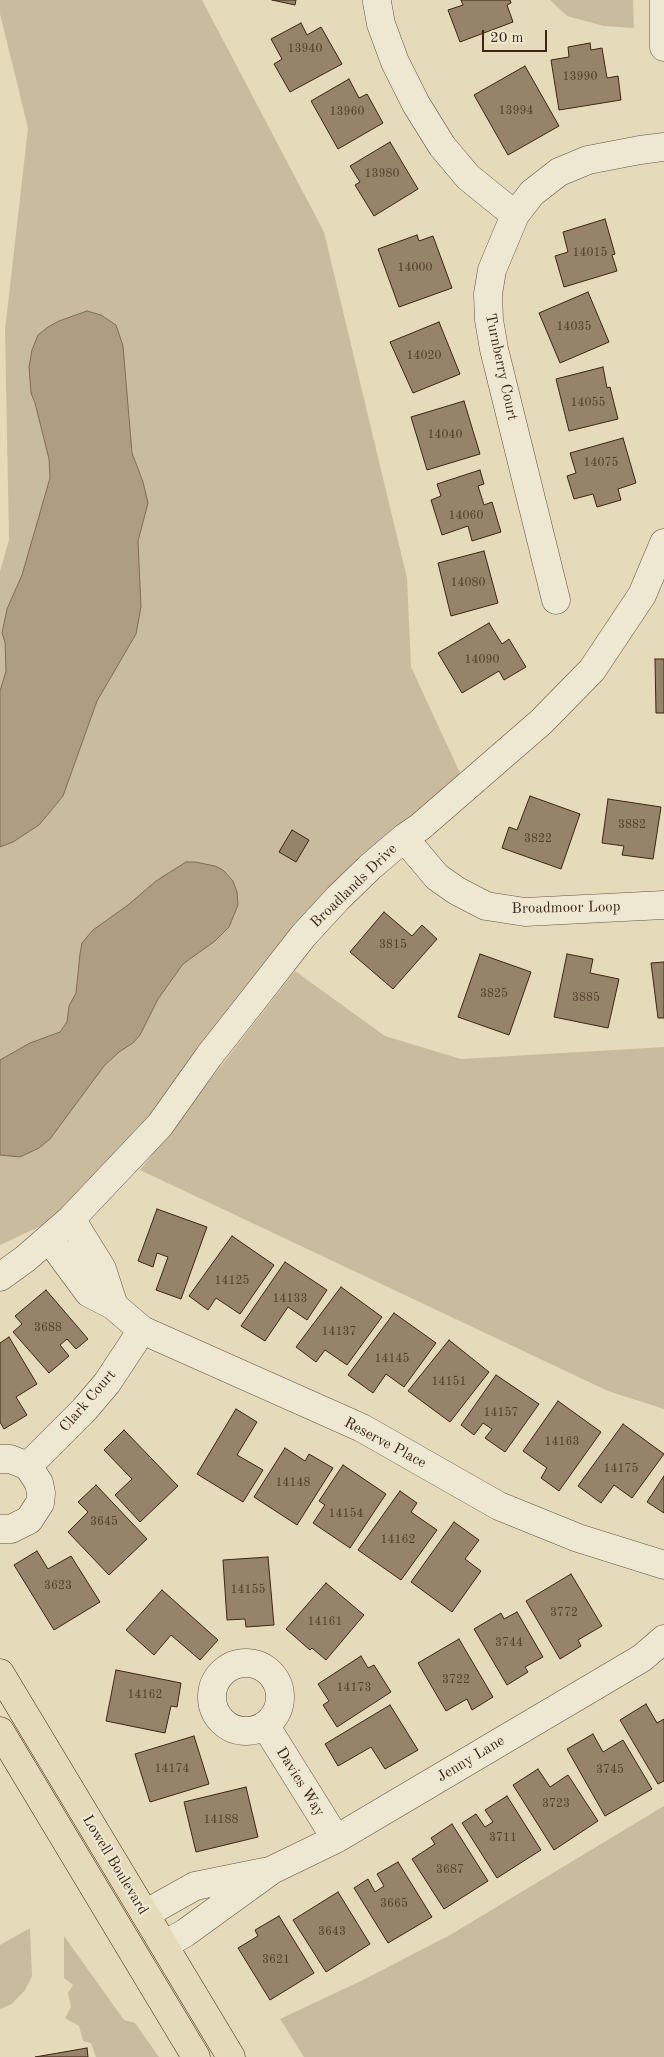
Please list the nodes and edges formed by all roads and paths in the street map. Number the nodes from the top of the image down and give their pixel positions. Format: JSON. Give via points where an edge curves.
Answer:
{"nodes":[{"id":1,"x":664,"y":0,"type":"edge"},
{"id":2,"x":377,"y":2,"type":"dead end"},
{"id":3,"x":664,"y":47,"type":"edge"},
{"id":4,"x":664,"y":147,"type":"edge"},
{"id":5,"x":515,"y":215,"type":"junction"},
{"id":6,"x":661,"y":559,"type":"edge"},
{"id":7,"x":556,"y":600,"type":"dead end"},
{"id":8,"x":404,"y":838,"type":"junction"},
{"id":9,"x":664,"y":905,"type":"edge"},
{"id":10,"x":71,"y":1219,"type":"junction"},
{"id":11,"x":49,"y":1238,"type":"junction"},
{"id":12,"x":0,"y":1256,"type":"edge"},
{"id":13,"x":0,"y":1277,"type":"edge"},
{"id":14,"x":114,"y":1306,"type":"junction"},
{"id":15,"x":142,"y":1330,"type":"junction"},
{"id":16,"x":0,"y":1459,"type":"edge"},
{"id":17,"x":28,"y":1466,"type":"junction"},
{"id":18,"x":0,"y":1529,"type":"edge"},
{"id":19,"x":664,"y":1565,"type":"edge"},
{"id":20,"x":664,"y":1639,"type":"edge"},
{"id":21,"x":0,"y":1673,"type":"edge"},
{"id":22,"x":265,"y":1725,"type":"dead end"},
{"id":23,"x":0,"y":1731,"type":"edge"},
{"id":24,"x":336,"y":1838,"type":"junction"},
{"id":25,"x":272,"y":1870,"type":"junction"},
{"id":26,"x":145,"y":1914,"type":"junction"},
{"id":27,"x":164,"y":1945,"type":"junction"},
{"id":28,"x":196,"y":2057,"type":"edge"},
{"id":29,"x":231,"y":2057,"type":"edge"}],
"edges":[{"from":1,"to":3,"type":"street"},
{"from":2,"to":5,"type":"street","via":[[395,62],[442,146],[468,177]]},
{"from":4,"to":5,"type":"street","name":"Turnberry Court","via":[[588,160],[559,172],[532,193]]},
{"from":5,"to":7,"type":"street","name":"Turnberry Court","via":[[492,270],[488,294],[489,320]]},
{"from":6,"to":8,"type":"street","name":"Broadlands Drive","via":[[642,595],[592,670],[542,722]]},
{"from":8,"to":9,"type":"street","name":"Broadmoor Loop","via":[[437,877],[486,906],[534,912]]},
{"from":8,"to":10,"type":"street","name":"Broadlands Drive","via":[[338,898],[303,936],[209,1056],[160,1125]]},
{"from":10,"to":11,"type":"street","name":"Broadlands Drive"},
{"from":10,"to":14,"type":"street","via":[[102,1269]]},
{"from":11,"to":12,"type":"street","name":"Broadlands Drive","via":[[19,1246]]},
{"from":11,"to":13,"type":"street","name":"Broadlands Drive"},
{"from":11,"to":14,"type":"street","name":"Reserve Place","via":[[89,1293]]},
{"from":14,"to":15,"type":"street","name":"Reserve Place"},
{"from":15,"to":17,"type":"street","name":"Clark Court","via":[[101,1390]]},
{"from":15,"to":19,"type":"street","name":"Reserve Place","via":[[362,1428],[499,1506],[578,1538]]},
{"from":16,"to":17,"type":"street","via":[[15,1460]]},
{"from":17,"to":18,"type":"street","via":[[37,1478],[41,1493],[36,1512],[21,1526]]},
{"from":20,"to":24,"type":"street","name":"Jenny Lane","via":[[642,1658]]},
{"from":21,"to":26,"type":"main road","name":"Lowell Boulevard"},
{"from":22,"to":24,"type":"street","name":"Davies Way"},
{"from":23,"to":28,"type":"main road","name":"Lowell Boulevard"},
{"from":24,"to":25,"type":"street","name":"Jenny Lane"},
{"from":25,"to":26,"type":"street","name":"Jenny Lane","via":[[195,1886]]},
{"from":25,"to":27,"type":"street","name":"Jenny Lane"},
{"from":26,"to":27,"type":"main road","name":"Lowell Boulevard"},
{"from":27,"to":29,"type":"main road","name":"Lowell Boulevard"}]}
